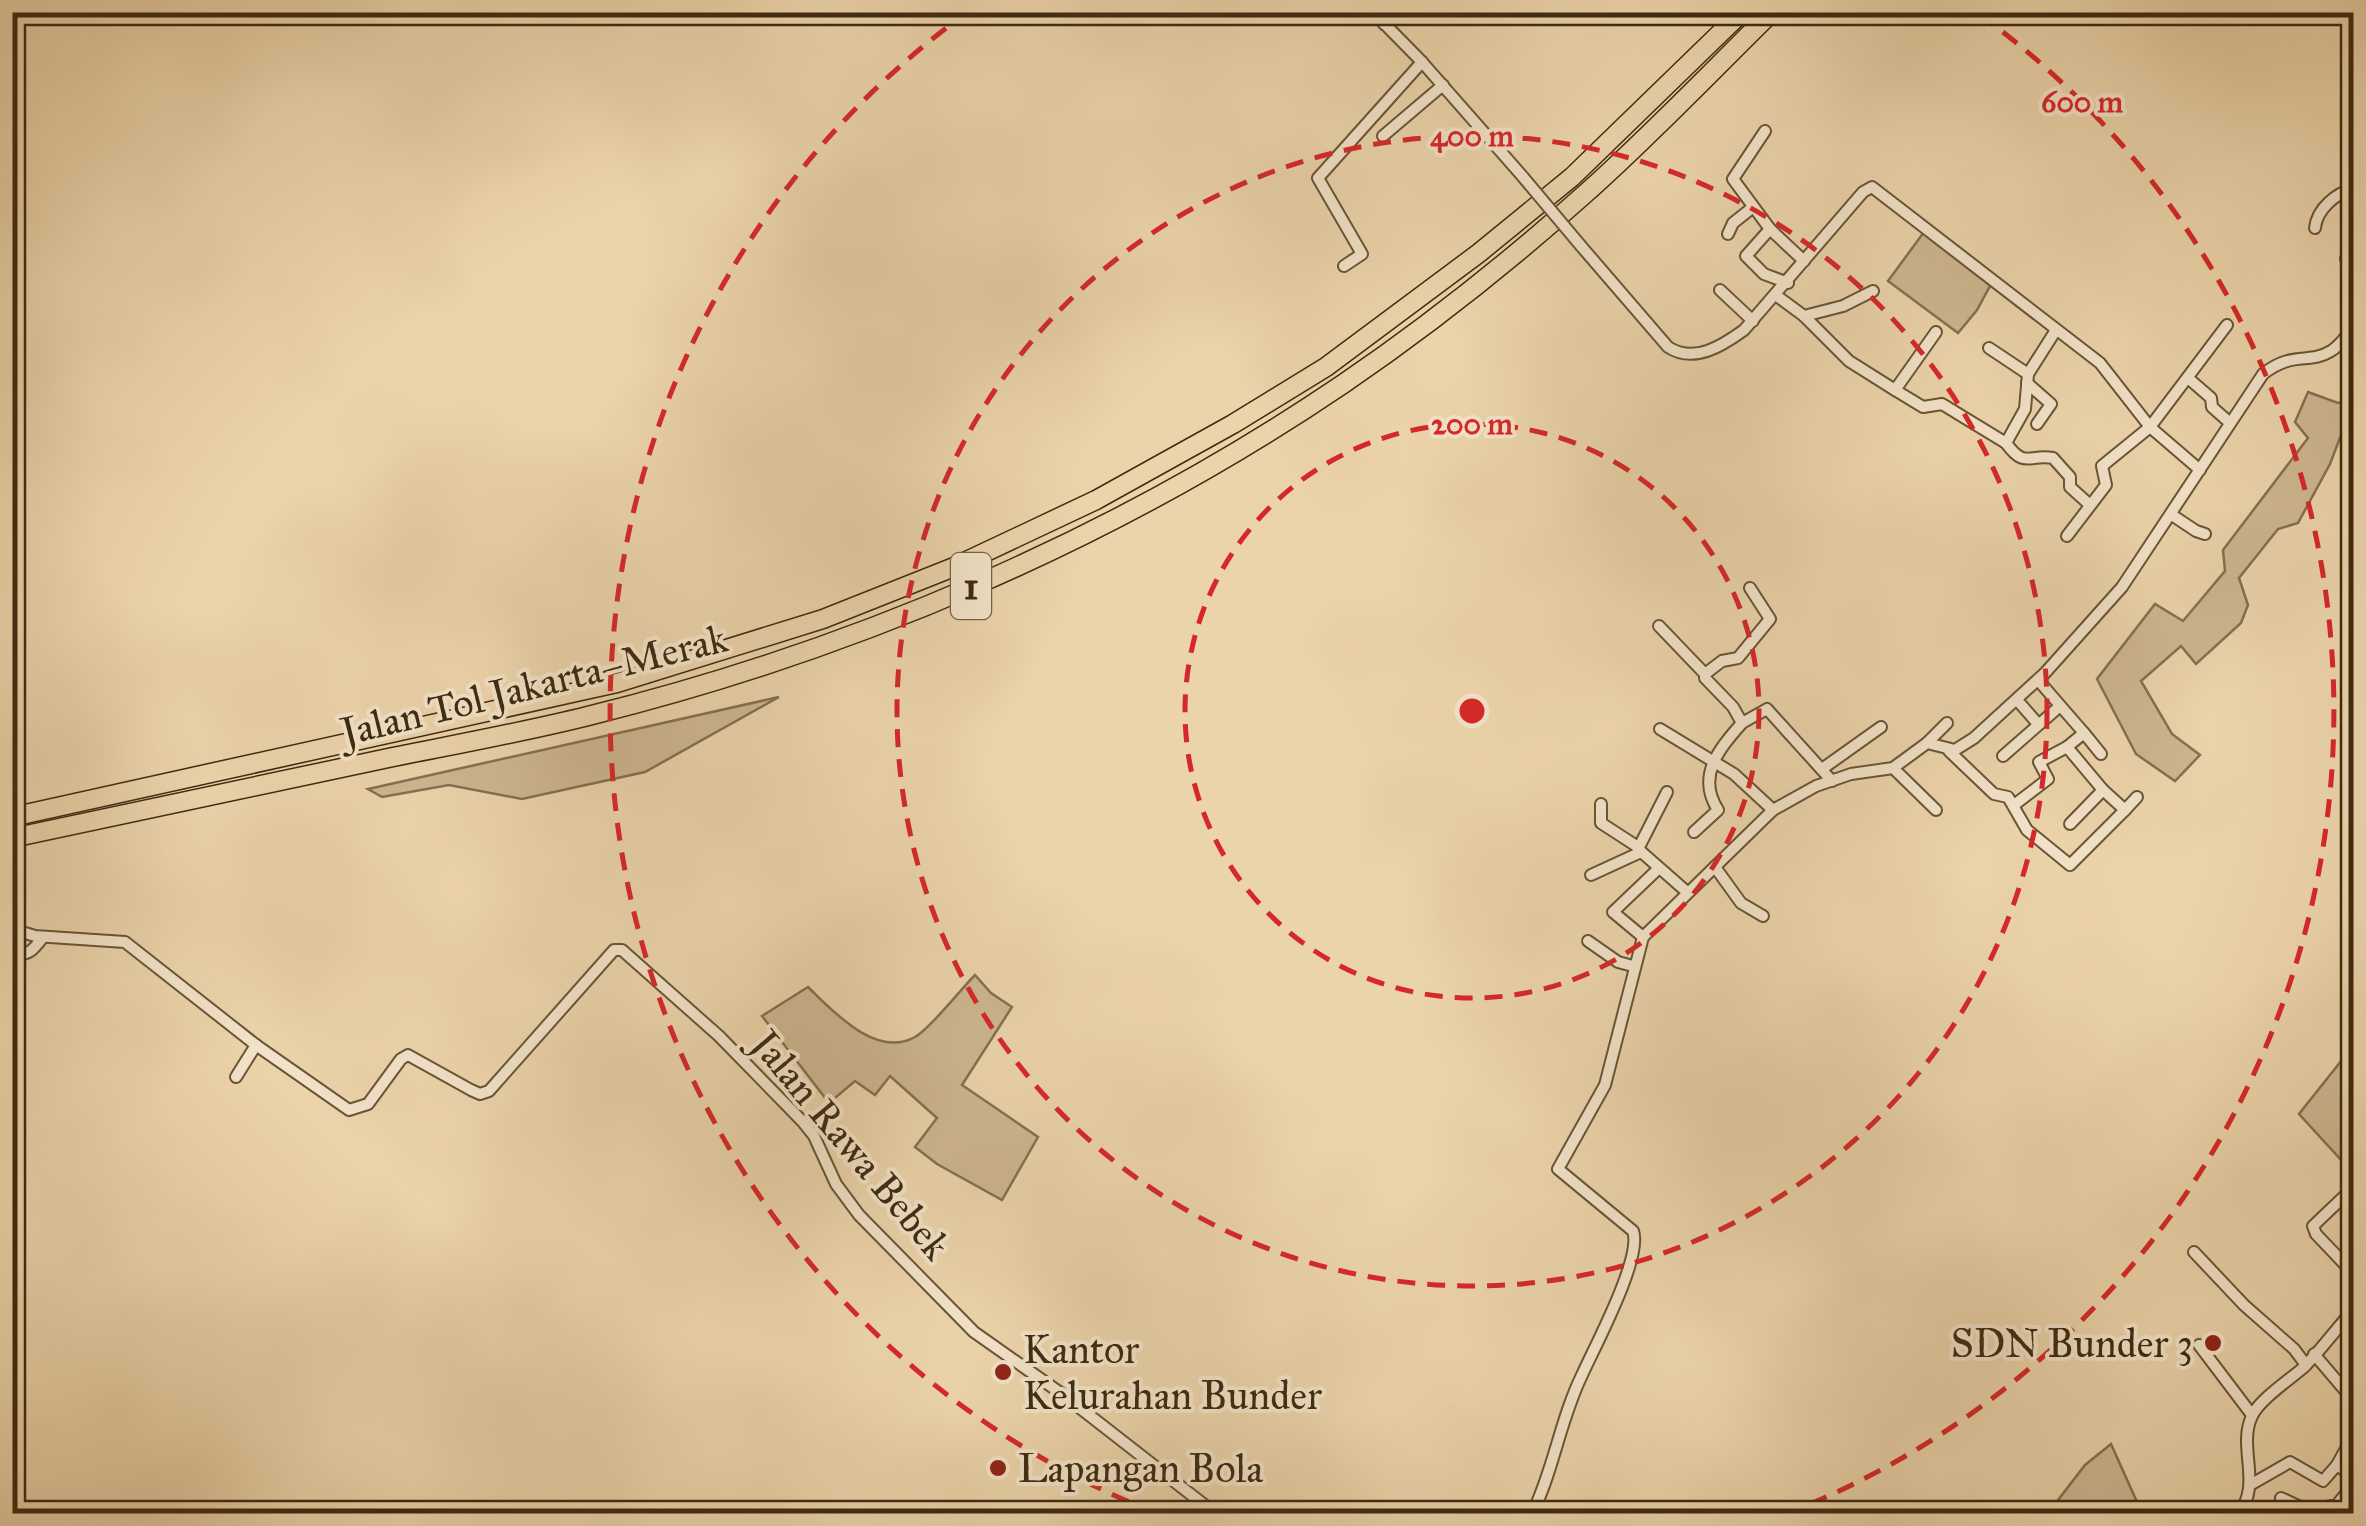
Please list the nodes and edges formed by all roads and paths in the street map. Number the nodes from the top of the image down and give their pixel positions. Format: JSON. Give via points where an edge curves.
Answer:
{"nodes":[{"id":1,"x":1373,"y":12,"type":"edge"},
{"id":2,"x":1400,"y":12,"type":"edge"},
{"id":3,"x":1742,"y":12,"type":"edge"},
{"id":4,"x":1772,"y":12,"type":"edge"},
{"id":5,"x":1384,"y":24,"type":"junction"},
{"id":6,"x":1422,"y":62,"type":"junction"},
{"id":7,"x":1443,"y":85,"type":"junction"},
{"id":8,"x":1766,"y":131,"type":"dead end"},
{"id":9,"x":1383,"y":136,"type":"dead end"},
{"id":10,"x":2354,"y":188,"type":"edge"},
{"id":11,"x":1752,"y":208,"type":"junction"},
{"id":12,"x":2315,"y":228,"type":"dead end"},
{"id":13,"x":1770,"y":229,"type":"junction"},
{"id":14,"x":1728,"y":234,"type":"dead end"},
{"id":15,"x":2354,"y":252,"type":"edge"},
{"id":16,"x":1804,"y":262,"type":"junction"},
{"id":17,"x":1344,"y":266,"type":"dead end"},
{"id":18,"x":2354,"y":266,"type":"edge"},
{"id":19,"x":1788,"y":283,"type":"junction"},
{"id":20,"x":1720,"y":290,"type":"dead end"},
{"id":21,"x":1873,"y":290,"type":"dead end"},
{"id":22,"x":1777,"y":296,"type":"junction"},
{"id":23,"x":1804,"y":316,"type":"junction"},
{"id":24,"x":1753,"y":321,"type":"junction"},
{"id":25,"x":2227,"y":324,"type":"dead end"},
{"id":26,"x":2354,"y":328,"type":"edge"},
{"id":27,"x":2056,"y":330,"type":"junction"},
{"id":28,"x":1936,"y":332,"type":"dead end"},
{"id":29,"x":1989,"y":348,"type":"dead end"},
{"id":30,"x":2188,"y":378,"type":"junction"},
{"id":31,"x":2028,"y":379,"type":"junction"},
{"id":32,"x":1894,"y":390,"type":"junction"},
{"id":33,"x":2229,"y":422,"type":"junction"},
{"id":34,"x":2038,"y":424,"type":"dead end"},
{"id":35,"x":2150,"y":427,"type":"junction"},
{"id":36,"x":2006,"y":443,"type":"junction"},
{"id":37,"x":2200,"y":470,"type":"junction"},
{"id":38,"x":2090,"y":505,"type":"junction"},
{"id":39,"x":2172,"y":515,"type":"junction"},
{"id":40,"x":2205,"y":534,"type":"dead end"},
{"id":41,"x":2068,"y":536,"type":"dead end"},
{"id":42,"x":1750,"y":588,"type":"dead end"},
{"id":43,"x":1659,"y":626,"type":"dead end"},
{"id":44,"x":1704,"y":674,"type":"junction"},
{"id":45,"x":2038,"y":680,"type":"junction"},
{"id":46,"x":2017,"y":700,"type":"junction"},
{"id":47,"x":2060,"y":706,"type":"junction"},
{"id":48,"x":1742,"y":723,"type":"junction"},
{"id":49,"x":1947,"y":723,"type":"dead end"},
{"id":50,"x":2038,"y":724,"type":"junction"},
{"id":51,"x":1881,"y":727,"type":"dead end"},
{"id":52,"x":1660,"y":729,"type":"dead end"},
{"id":53,"x":2084,"y":734,"type":"junction"},
{"id":54,"x":1927,"y":744,"type":"junction"},
{"id":55,"x":2067,"y":747,"type":"junction"},
{"id":56,"x":1946,"y":749,"type":"junction"},
{"id":57,"x":2101,"y":754,"type":"dead end"},
{"id":58,"x":2003,"y":756,"type":"dead end"},
{"id":59,"x":1711,"y":759,"type":"junction"},
{"id":60,"x":1893,"y":768,"type":"junction"},
{"id":61,"x":1822,"y":769,"type":"junction"},
{"id":62,"x":1832,"y":780,"type":"junction"},
{"id":63,"x":2102,"y":790,"type":"junction"},
{"id":64,"x":1667,"y":792,"type":"dead end"},
{"id":65,"x":2137,"y":797,"type":"dead end"},
{"id":66,"x":1601,"y":804,"type":"dead end"},
{"id":67,"x":2014,"y":805,"type":"junction"},
{"id":68,"x":1773,"y":810,"type":"junction"},
{"id":69,"x":1936,"y":810,"type":"dead end"},
{"id":70,"x":2125,"y":810,"type":"junction"},
{"id":71,"x":12,"y":817,"type":"edge"},
{"id":72,"x":2070,"y":824,"type":"dead end"},
{"id":73,"x":1694,"y":832,"type":"dead end"},
{"id":74,"x":12,"y":838,"type":"edge"},
{"id":75,"x":1640,"y":849,"type":"junction"},
{"id":76,"x":1715,"y":866,"type":"junction"},
{"id":77,"x":1657,"y":870,"type":"junction"},
{"id":78,"x":1592,"y":875,"type":"dead end"},
{"id":79,"x":1687,"y":892,"type":"junction"},
{"id":80,"x":1763,"y":916,"type":"dead end"},
{"id":81,"x":12,"y":929,"type":"edge"},
{"id":82,"x":42,"y":937,"type":"junction"},
{"id":83,"x":1642,"y":938,"type":"junction"},
{"id":84,"x":1588,"y":941,"type":"dead end"},
{"id":85,"x":12,"y":952,"type":"edge"},
{"id":86,"x":1633,"y":966,"type":"junction"},
{"id":87,"x":256,"y":1045,"type":"junction"},
{"id":88,"x":236,"y":1077,"type":"dead end"},
{"id":89,"x":2354,"y":1188,"type":"edge"},
{"id":90,"x":2194,"y":1252,"type":"dead end"},
{"id":91,"x":2354,"y":1274,"type":"edge"},
{"id":92,"x":2352,"y":1314,"type":"edge"},
{"id":93,"x":2199,"y":1345,"type":"dead end"},
{"id":94,"x":2314,"y":1354,"type":"junction"},
{"id":95,"x":2306,"y":1365,"type":"junction"},
{"id":96,"x":2354,"y":1401,"type":"edge"},
{"id":97,"x":2252,"y":1415,"type":"junction"},
{"id":98,"x":2354,"y":1434,"type":"edge"},
{"id":99,"x":2337,"y":1464,"type":"junction"},
{"id":100,"x":2354,"y":1477,"type":"edge"},
{"id":101,"x":2354,"y":1484,"type":"edge"},
{"id":102,"x":2250,"y":1485,"type":"junction"},
{"id":103,"x":2281,"y":1498,"type":"dead end"},
{"id":104,"x":2341,"y":1510,"type":"edge"},
{"id":105,"x":2307,"y":1512,"type":"edge"},
{"id":106,"x":1216,"y":1514,"type":"edge"},
{"id":107,"x":1532,"y":1514,"type":"edge"},
{"id":108,"x":2238,"y":1514,"type":"edge"}],
"edges":[{"from":1,"to":5,"type":"street"},
{"from":2,"to":5,"type":"street"},
{"from":3,"to":71,"type":"highway","name":"Jalan Tol Jakarta–Merak","number":"1","via":[[1572,177],[1326,367],[1096,500],[954,567],[823,620],[617,684]]},
{"from":4,"to":74,"type":"highway","name":"Jalan Tol Jakarta–Merak","number":"1","via":[[1586,193],[1449,306],[1343,384],[1119,518],[966,588],[708,682],[589,716]]},
{"from":5,"to":6,"type":"street"},
{"from":6,"to":7,"type":"street"},
{"from":6,"to":17,"type":"street","via":[[1318,178],[1362,254]]},
{"from":7,"to":9,"type":"street"},
{"from":7,"to":24,"type":"street","bridge":true,"via":[[1675,352],[1713,349]]},
{"from":8,"to":11,"type":"street","via":[[1733,175]]},
{"from":10,"to":12,"type":"street","via":[[2322,210]]},
{"from":11,"to":13,"type":"street"},
{"from":11,"to":14,"type":"street"},
{"from":13,"to":16,"type":"street"},
{"from":13,"to":19,"type":"street","via":[[1746,256],[1764,274]]},
{"from":15,"to":18,"type":"street","via":[[2346,259]]},
{"from":16,"to":19,"type":"street"},
{"from":16,"to":27,"type":"street","via":[[1872,187]]},
{"from":19,"to":22,"type":"street"},
{"from":20,"to":24,"type":"street"},
{"from":21,"to":23,"type":"street"},
{"from":22,"to":23,"type":"street"},
{"from":22,"to":24,"type":"street"},
{"from":23,"to":32,"type":"street","via":[[1849,361]]},
{"from":25,"to":30,"type":"street"},
{"from":26,"to":33,"type":"street","via":[[2331,351],[2280,361],[2255,383]]},
{"from":27,"to":31,"type":"street"},
{"from":27,"to":35,"type":"street","via":[[2100,363]]},
{"from":28,"to":32,"type":"street"},
{"from":29,"to":31,"type":"street"},
{"from":30,"to":33,"type":"street"},
{"from":30,"to":35,"type":"street"},
{"from":31,"to":34,"type":"street","via":[[2051,404]]},
{"from":31,"to":36,"type":"street","via":[[2025,409]]},
{"from":32,"to":36,"type":"street","via":[[1923,407],[1942,404]]},
{"from":33,"to":37,"type":"street"},
{"from":35,"to":37,"type":"street"},
{"from":35,"to":38,"type":"street","via":[[2100,467],[2107,484]]},
{"from":36,"to":38,"type":"street","via":[[2025,461],[2053,458]]},
{"from":37,"to":39,"type":"street"},
{"from":38,"to":41,"type":"street"},
{"from":39,"to":40,"type":"street"},
{"from":39,"to":45,"type":"street","via":[[2122,588]]},
{"from":42,"to":44,"type":"street","via":[[1770,619],[1738,658]]},
{"from":43,"to":44,"type":"street"},
{"from":44,"to":48,"type":"street"},
{"from":45,"to":46,"type":"street"},
{"from":45,"to":47,"type":"street"},
{"from":46,"to":50,"type":"street"},
{"from":46,"to":56,"type":"street","via":[[1966,745]]},
{"from":47,"to":50,"type":"street"},
{"from":47,"to":53,"type":"street"},
{"from":48,"to":59,"type":"street"},
{"from":48,"to":61,"type":"street","via":[[1766,709]]},
{"from":49,"to":54,"type":"street"},
{"from":50,"to":58,"type":"street"},
{"from":51,"to":61,"type":"street"},
{"from":52,"to":59,"type":"street"},
{"from":53,"to":55,"type":"street"},
{"from":53,"to":57,"type":"street"},
{"from":54,"to":56,"type":"street"},
{"from":54,"to":60,"type":"street"},
{"from":55,"to":63,"type":"street"},
{"from":55,"to":67,"type":"street","via":[[2039,762],[2048,780]]},
{"from":56,"to":67,"type":"street"},
{"from":59,"to":68,"type":"street"},
{"from":59,"to":73,"type":"street","via":[[1710,792],[1718,810]]},
{"from":60,"to":62,"type":"street"},
{"from":60,"to":69,"type":"street"},
{"from":61,"to":62,"type":"street"},
{"from":62,"to":68,"type":"street"},
{"from":63,"to":70,"type":"street"},
{"from":63,"to":72,"type":"street"},
{"from":64,"to":75,"type":"street"},
{"from":65,"to":70,"type":"street"},
{"from":66,"to":75,"type":"street","via":[[1601,824]]},
{"from":67,"to":70,"type":"street","via":[[2027,830],[2070,864]]},
{"from":68,"to":76,"type":"street"},
{"from":75,"to":77,"type":"street"},
{"from":75,"to":78,"type":"street"},
{"from":76,"to":79,"type":"street"},
{"from":76,"to":80,"type":"street","via":[[1741,904]]},
{"from":77,"to":79,"type":"street"},
{"from":77,"to":83,"type":"street","via":[[1613,912]]},
{"from":79,"to":83,"type":"street"},
{"from":81,"to":82,"type":"street","name":"Jalan Rawa Bebek"},
{"from":82,"to":85,"type":"street","via":[[30,952]]},
{"from":82,"to":87,"type":"street","name":"Jalan Rawa Bebek","via":[[125,942]]},
{"from":83,"to":86,"type":"street"},
{"from":84,"to":86,"type":"street"},
{"from":86,"to":107,"type":"street","via":[[1605,1085],[1558,1169],[1635,1240]]},
{"from":87,"to":88,"type":"street"},
{"from":87,"to":106,"type":"street","name":"Jalan Rawa Bebek","via":[[350,1110],[368,1104],[408,1055],[480,1094],[498,1084],[585,981],[614,950],[622,950],[802,1121],[859,1215],[966,1325]]},
{"from":89,"to":91,"type":"street","via":[[2313,1226]]},
{"from":90,"to":95,"type":"street"},
{"from":92,"to":94,"type":"street"},
{"from":93,"to":97,"type":"street"},
{"from":94,"to":95,"type":"street"},
{"from":94,"to":96,"type":"street"},
{"from":95,"to":97,"type":"street"},
{"from":97,"to":102,"type":"street"},
{"from":98,"to":99,"type":"street"},
{"from":99,"to":100,"type":"street"},
{"from":99,"to":102,"type":"street","via":[[2323,1481],[2290,1462]]},
{"from":101,"to":104,"type":"street"},
{"from":102,"to":108,"type":"street"},
{"from":103,"to":105,"type":"street"},
{"from":104,"to":105,"type":"street"}]}
